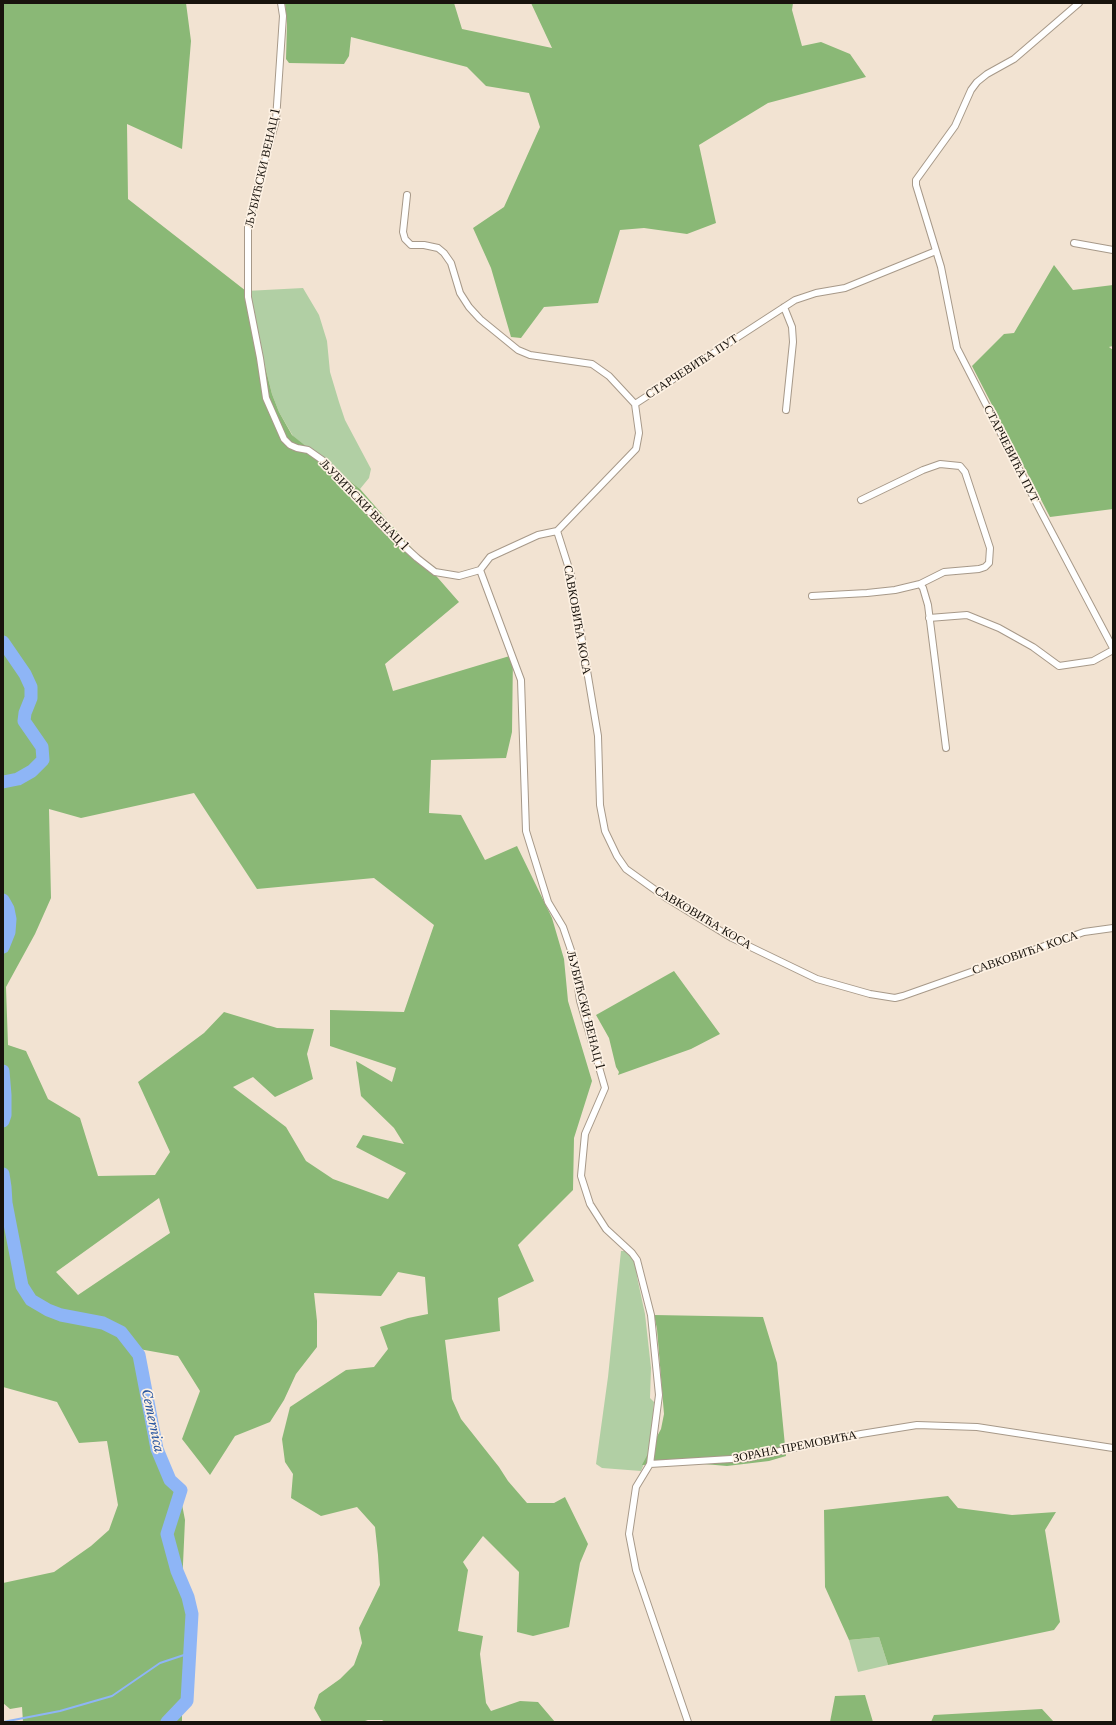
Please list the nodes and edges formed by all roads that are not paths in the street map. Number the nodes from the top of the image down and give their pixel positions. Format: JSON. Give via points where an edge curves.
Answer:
{"nodes":[{"id":1,"x":282,"y":3,"type":"edge"},
{"id":2,"x":1079,"y":3,"type":"edge"},
{"id":3,"x":407,"y":195,"type":"dead end"},
{"id":4,"x":1074,"y":243,"type":"dead end"},
{"id":5,"x":1113,"y":250,"type":"edge"},
{"id":6,"x":936,"y":251,"type":"junction"},
{"id":7,"x":784,"y":307,"type":"junction"},
{"id":8,"x":635,"y":404,"type":"junction"},
{"id":9,"x":786,"y":410,"type":"dead end"},
{"id":10,"x":861,"y":500,"type":"dead end"},
{"id":11,"x":557,"y":531,"type":"junction"},
{"id":12,"x":480,"y":570,"type":"junction"},
{"id":13,"x":920,"y":584,"type":"junction"},
{"id":14,"x":812,"y":596,"type":"dead end"},
{"id":15,"x":929,"y":618,"type":"junction"},
{"id":16,"x":1113,"y":649,"type":"edge"},
{"id":17,"x":946,"y":748,"type":"dead end"},
{"id":18,"x":1113,"y":928,"type":"edge"},
{"id":19,"x":1113,"y":1448,"type":"edge"},
{"id":20,"x":650,"y":1464,"type":"junction"},
{"id":21,"x":688,"y":1722,"type":"edge"}],
"edges":[{"from":1,"to":12,"type":"street","name":"ЉУБИЋСКИ ВЕНАЦ 1","via":[[276,120],[248,224],[248,298],[266,398],[284,439],[290,445],[308,450],[325,462],[383,527],[417,558],[435,572],[459,576]]},
{"from":2,"to":6,"type":"street","name":"СТАРЧЕВИЋА ПУТ","via":[[1014,59],[977,82],[955,126],[916,180]]},
{"from":3,"to":8,"type":"street","name":"СТАРЧЕВИЋА ПУТ","via":[[403,232],[405,239],[411,245],[438,248],[444,253],[451,263],[463,297],[485,324],[518,350],[530,355],[592,364],[610,376]]},
{"from":4,"to":5,"type":"street"},
{"from":6,"to":7,"type":"street","name":"СТАРЧЕВИЋА ПУТ","via":[[845,288],[795,300]]},
{"from":6,"to":16,"type":"street","name":"СТАРЧЕВИЋА ПУТ","via":[[957,348]]},
{"from":7,"to":8,"type":"street","name":"СТАРЧЕВИЋА ПУТ"},
{"from":7,"to":9,"type":"street","via":[[792,327],[793,342]]},
{"from":8,"to":11,"type":"street","via":[[639,433],[636,449]]},
{"from":10,"to":13,"type":"street","via":[[922,470],[940,464],[960,466],[965,472],[990,548],[989,563],[979,570],[944,572]]},
{"from":11,"to":12,"type":"street","via":[[532,538],[490,557]]},
{"from":11,"to":18,"type":"street","name":"САВКОВИЋА КОСА","via":[[571,575],[598,736],[600,805],[605,831],[626,869],[665,897],[732,938],[817,979],[870,994],[895,998],[1084,932]]},
{"from":12,"to":20,"type":"street","name":"ЉУБИЋСКИ ВЕНАЦ 1","via":[[521,680],[526,831],[548,902],[563,927],[574,959],[580,1000],[604,1088],[585,1134],[581,1176],[590,1204],[606,1229],[637,1260],[651,1315],[659,1395]]},
{"from":13,"to":14,"type":"street","via":[[895,590]]},
{"from":13,"to":15,"type":"street","via":[[928,605]]},
{"from":15,"to":16,"type":"street","name":"СТАРЧЕВИЋА ПУТ","via":[[967,615],[999,628],[1033,647],[1059,666],[1093,661]]},
{"from":15,"to":17,"type":"street"},
{"from":19,"to":20,"type":"street","name":"ЗОРАНА ПРЕМОВИЋА","via":[[977,1427],[917,1425],[748,1458]]},
{"from":20,"to":21,"type":"street","via":[[636,1487],[628,1534],[636,1570]]}]}
